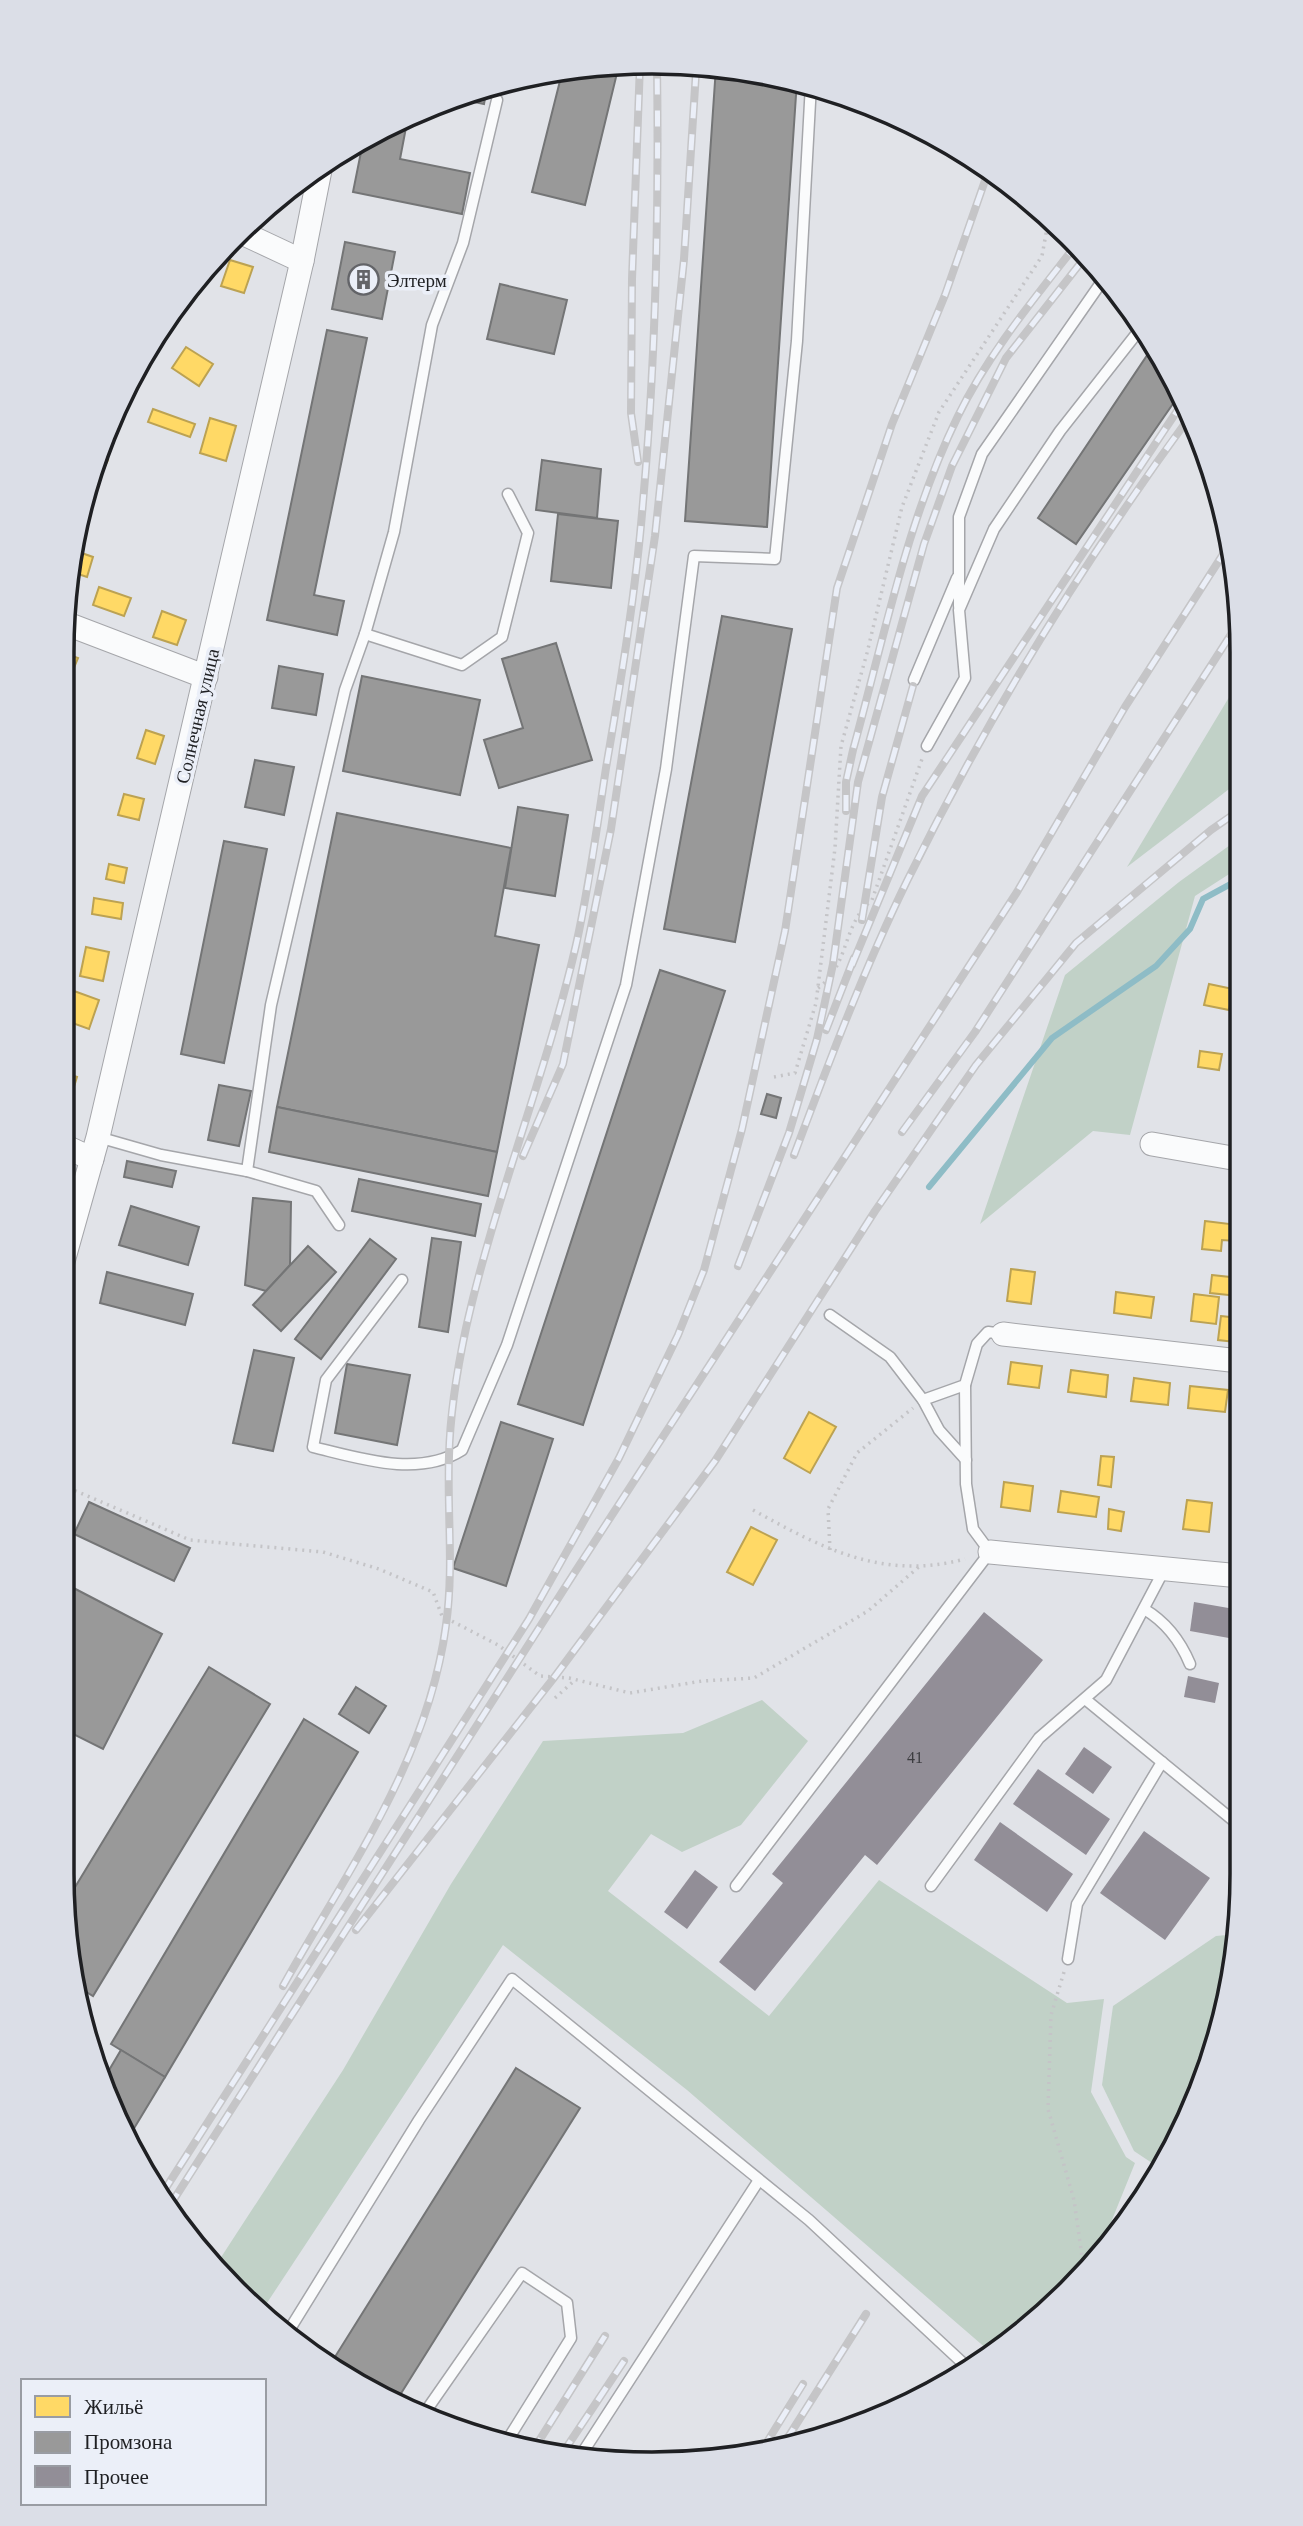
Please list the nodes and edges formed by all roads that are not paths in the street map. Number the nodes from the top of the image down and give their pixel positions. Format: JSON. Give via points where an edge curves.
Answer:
{"nodes":[{"id":1,"x":810,"y":96,"type":"edge"},
{"id":2,"x":497,"y":100,"type":"dead end"},
{"id":3,"x":318,"y":180,"type":"edge"},
{"id":4,"x":250,"y":237,"type":"edge"},
{"id":5,"x":302,"y":261,"type":"junction"},
{"id":6,"x":1099,"y":286,"type":"edge"},
{"id":7,"x":1135,"y":335,"type":"edge"},
{"id":8,"x":508,"y":494,"type":"dead end"},
{"id":9,"x":959,"y":572,"type":"junction"},
{"id":10,"x":959,"y":610,"type":"junction"},
{"id":11,"x":75,"y":627,"type":"edge"},
{"id":12,"x":365,"y":634,"type":"junction"},
{"id":13,"x":206,"y":677,"type":"junction"},
{"id":14,"x":914,"y":680,"type":"dead end"},
{"id":15,"x":927,"y":746,"type":"road end"},
{"id":16,"x":1152,"y":1144,"type":"dead end"},
{"id":17,"x":74,"y":1146,"type":"edge"},
{"id":18,"x":95,"y":1148,"type":"junction"},
{"id":19,"x":1230,"y":1158,"type":"edge"},
{"id":20,"x":247,"y":1171,"type":"junction"},
{"id":21,"x":74,"y":1222,"type":"edge"},
{"id":22,"x":339,"y":1225,"type":"dead end"},
{"id":23,"x":402,"y":1280,"type":"dead end"},
{"id":24,"x":830,"y":1315,"type":"dead end"},
{"id":25,"x":1003,"y":1334,"type":"joint"},
{"id":26,"x":1230,"y":1360,"type":"edge"},
{"id":27,"x":965,"y":1385,"type":"junction"},
{"id":28,"x":923,"y":1400,"type":"junction"},
{"id":29,"x":966,"y":1460,"type":"junction"},
{"id":30,"x":990,"y":1552,"type":"junction"},
{"id":31,"x":1165,"y":1568,"type":"junction"},
{"id":32,"x":1230,"y":1575,"type":"edge"},
{"id":33,"x":1144,"y":1609,"type":"junction"},
{"id":34,"x":1190,"y":1664,"type":"dead end"},
{"id":35,"x":1085,"y":1699,"type":"junction"},
{"id":36,"x":1162,"y":1762,"type":"junction"},
{"id":37,"x":1230,"y":1818,"type":"edge"},
{"id":38,"x":736,"y":1886,"type":"dead end"},
{"id":39,"x":931,"y":1886,"type":"dead end"},
{"id":40,"x":1068,"y":1959,"type":"road end"},
{"id":41,"x":760,"y":2180,"type":"junction"},
{"id":42,"x":292,"y":2326,"type":"edge"},
{"id":43,"x":961,"y":2362,"type":"edge"},
{"id":44,"x":428,"y":2408,"type":"edge"},
{"id":45,"x":511,"y":2435,"type":"edge"},
{"id":46,"x":585,"y":2449,"type":"edge"}],
"edges":[{"from":1,"to":23,"type":"lane","via":[[797,341],[775,559],[694,556],[666,769],[626,985],[507,1345],[462,1450],[449,1459],[390,1465],[313,1447],[326,1380]]},
{"from":2,"to":12,"type":"lane","via":[[463,243],[432,325],[394,531]]},
{"from":3,"to":5,"type":"street","name":"Солнечная улица"},
{"from":4,"to":5,"type":"street"},
{"from":5,"to":13,"type":"street","name":"Солнечная улица"},
{"from":6,"to":9,"type":"lane","via":[[982,454],[959,517]]},
{"from":7,"to":10,"type":"lane","via":[[1060,431],[994,529]]},
{"from":8,"to":12,"type":"lane","via":[[528,533],[502,637],[463,665]]},
{"from":9,"to":10,"type":"lane"},
{"from":9,"to":14,"type":"lane"},
{"from":10,"to":15,"type":"lane","via":[[965,678]]},
{"from":11,"to":13,"type":"street"},
{"from":12,"to":20,"type":"lane","via":[[345,690],[271,1005]]},
{"from":13,"to":18,"type":"street","name":"Солнечная улица"},
{"from":16,"to":19,"type":"street"},
{"from":17,"to":18,"type":"street"},
{"from":18,"to":20,"type":"lane"},
{"from":18,"to":21,"type":"street","name":"Солнечная улица"},
{"from":20,"to":22,"type":"lane","via":[[316,1191]]},
{"from":24,"to":28,"type":"lane","via":[[890,1357]]},
{"from":25,"to":26,"type":"street"},
{"from":25,"to":27,"type":"lane","via":[[988,1332],[977,1344]]},
{"from":27,"to":28,"type":"lane"},
{"from":27,"to":29,"type":"lane"},
{"from":28,"to":29,"type":"lane","via":[[939,1430]]},
{"from":29,"to":30,"type":"lane","via":[[973,1529]]},
{"from":30,"to":31,"type":"street"},
{"from":30,"to":38,"type":"lane"},
{"from":31,"to":32,"type":"street"},
{"from":31,"to":33,"type":"lane"},
{"from":33,"to":34,"type":"lane","via":[[1162,1620]]},
{"from":33,"to":35,"type":"lane","via":[[1107,1680]]},
{"from":35,"to":36,"type":"lane"},
{"from":35,"to":39,"type":"lane","via":[[1039,1738]]},
{"from":36,"to":37,"type":"lane"},
{"from":36,"to":40,"type":"lane","via":[[1077,1903]]},
{"from":41,"to":42,"type":"lane","via":[[512,1979]]},
{"from":41,"to":43,"type":"lane"},
{"from":41,"to":46,"type":"lane"},
{"from":44,"to":45,"type":"lane","via":[[522,2273],[567,2303],[571,2338]]}]}
